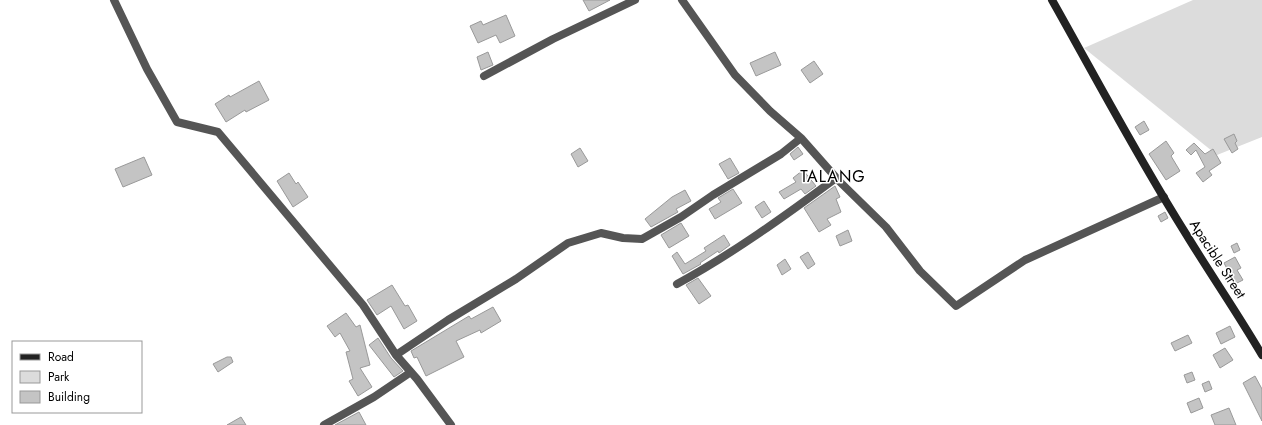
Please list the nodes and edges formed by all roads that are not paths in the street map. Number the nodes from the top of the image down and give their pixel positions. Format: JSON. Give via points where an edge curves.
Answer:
{"nodes":[{"id":1,"x":114,"y":0,"type":"edge"},
{"id":2,"x":635,"y":0,"type":"edge"},
{"id":3,"x":682,"y":0,"type":"edge"},
{"id":4,"x":1052,"y":0,"type":"edge"},
{"id":5,"x":484,"y":76,"type":"dead end"},
{"id":6,"x":801,"y":138,"type":"junction"},
{"id":7,"x":836,"y":178,"type":"junction"},
{"id":8,"x":1164,"y":198,"type":"junction"},
{"id":9,"x":676,"y":284,"type":"dead end"},
{"id":10,"x":396,"y":355,"type":"junction"},
{"id":11,"x":1262,"y":355,"type":"edge"},
{"id":12,"x":411,"y":372,"type":"junction"},
{"id":13,"x":324,"y":425,"type":"edge"},
{"id":14,"x":451,"y":425,"type":"edge"}],
"edges":[{"from":1,"to":10,"type":"street","via":[[147,69],[177,122],[218,132],[363,305]]},
{"from":2,"to":5,"type":"street","via":[[553,39]]},
{"from":3,"to":6,"type":"street","via":[[735,75]]},
{"from":4,"to":8,"type":"street","name":"Apacible Street"},
{"from":6,"to":7,"type":"street"},
{"from":6,"to":10,"type":"street","via":[[781,154],[642,239],[601,233],[568,244]]},
{"from":7,"to":8,"type":"street","via":[[886,227],[920,271],[956,306],[1025,260]]},
{"from":7,"to":9,"type":"street","via":[[799,206],[702,270]]},
{"from":8,"to":11,"type":"street","name":"Apacible Street"},
{"from":10,"to":12,"type":"street"},
{"from":12,"to":13,"type":"street","via":[[374,397]]},
{"from":12,"to":14,"type":"street"}]}
